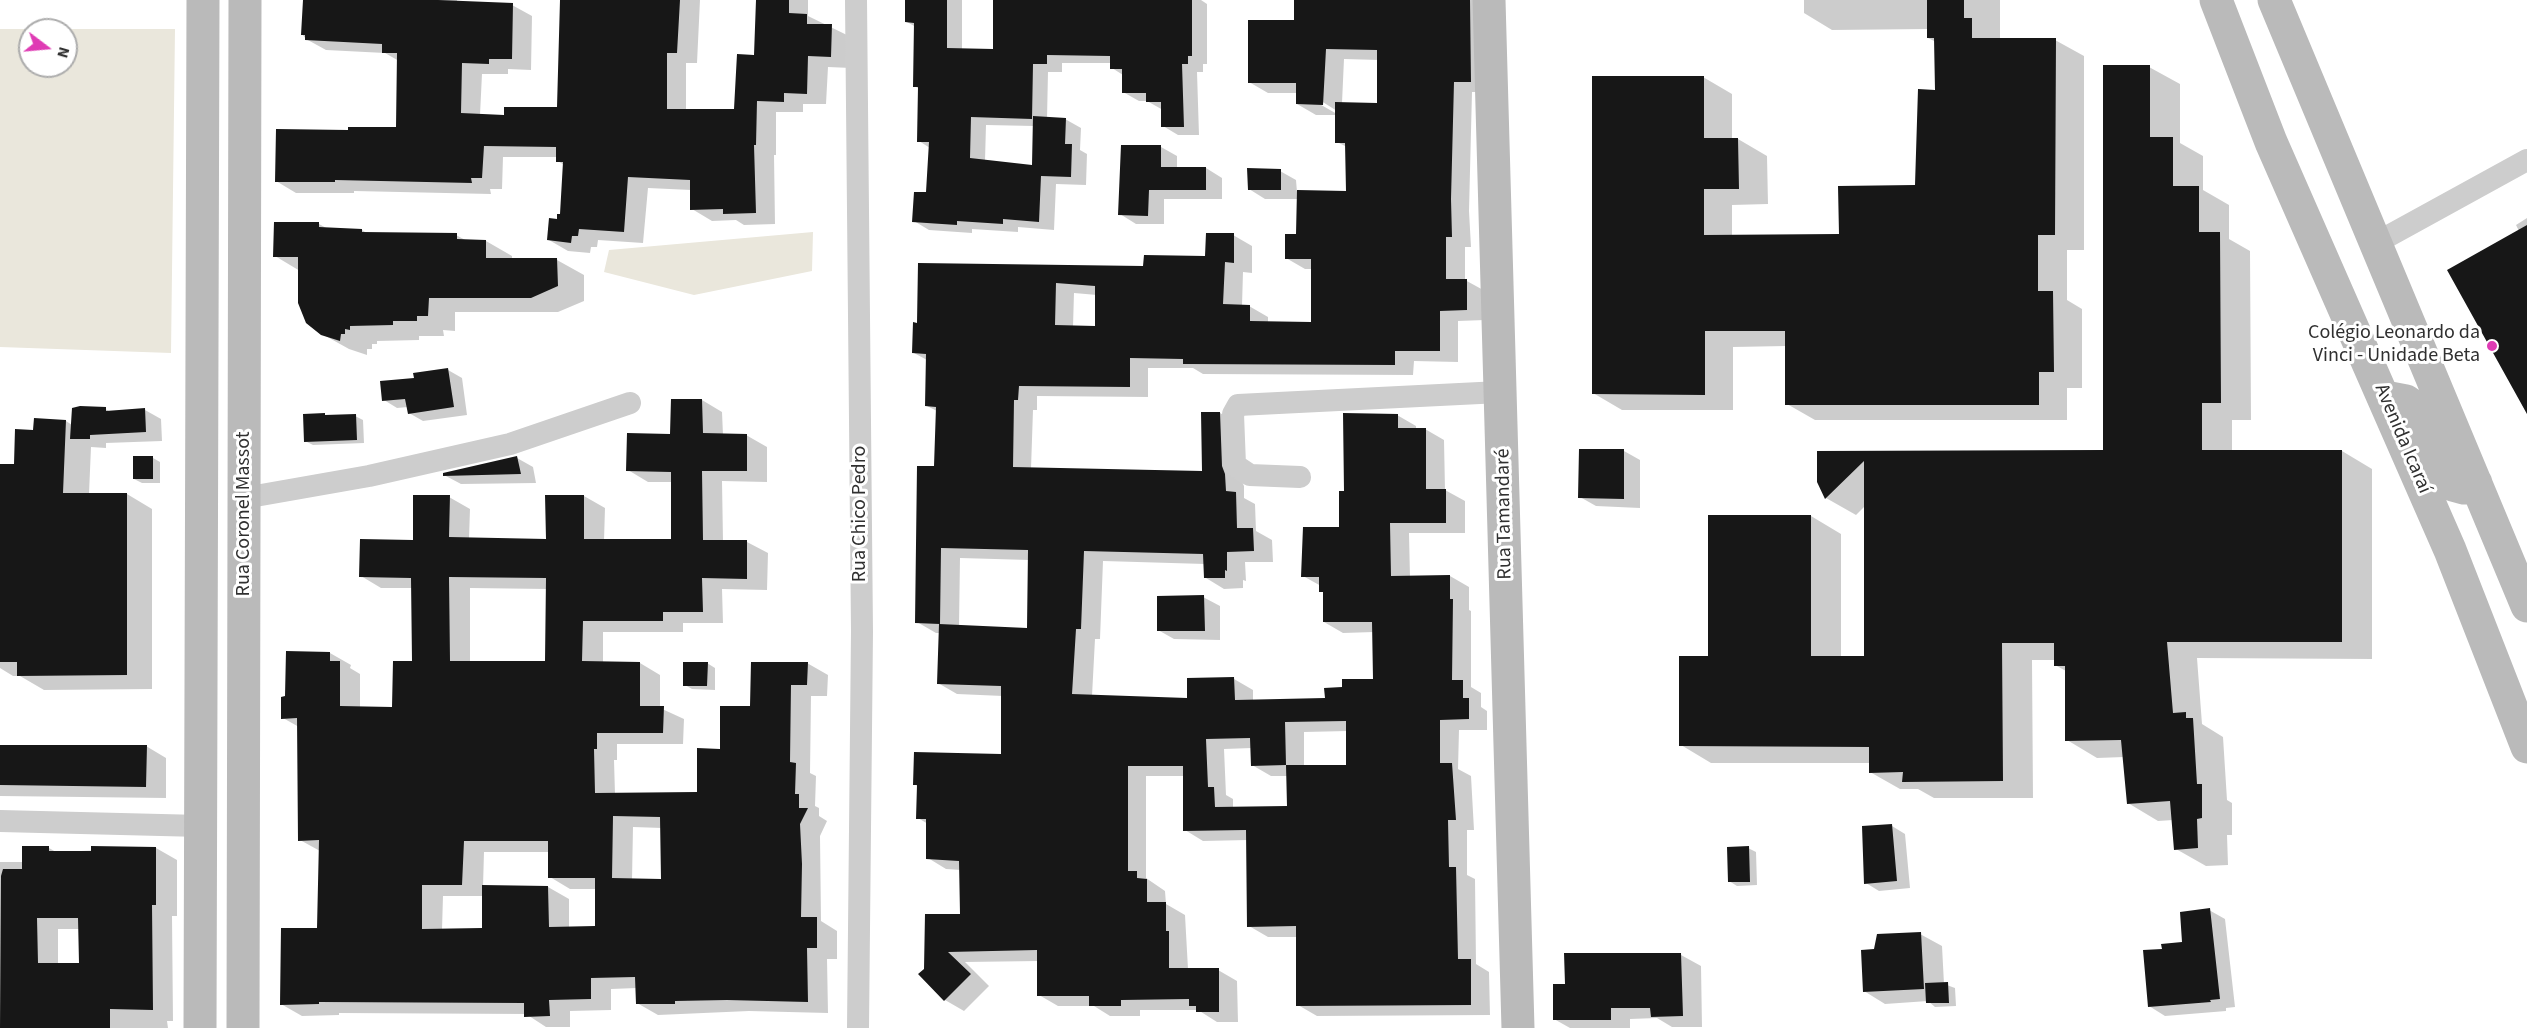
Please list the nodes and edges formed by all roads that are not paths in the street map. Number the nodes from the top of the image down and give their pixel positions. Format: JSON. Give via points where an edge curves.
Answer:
{"nodes":[{"id":1,"x":203,"y":0,"type":"edge"},
{"id":2,"x":245,"y":0,"type":"edge"},
{"id":3,"x":856,"y":0,"type":"edge"},
{"id":4,"x":1489,"y":0,"type":"edge"},
{"id":5,"x":2216,"y":0,"type":"edge"},
{"id":6,"x":2274,"y":0,"type":"edge"},
{"id":7,"x":2527,"y":160,"type":"edge"},
{"id":8,"x":2374,"y":244,"type":"junction"},
{"id":9,"x":1500,"y":392,"type":"junction"},
{"id":10,"x":2385,"y":397,"type":"junction"},
{"id":11,"x":630,"y":404,"type":"dead end"},
{"id":12,"x":1300,"y":477,"type":"dead end"},
{"id":13,"x":2476,"y":483,"type":"junction"},
{"id":14,"x":244,"y":498,"type":"junction"},
{"id":15,"x":2495,"y":527,"type":"junction"},
{"id":16,"x":2450,"y":550,"type":"junction"},
{"id":17,"x":2527,"y":606,"type":"edge"},
{"id":18,"x":2527,"y":747,"type":"edge"},
{"id":19,"x":0,"y":821,"type":"edge"},
{"id":20,"x":201,"y":826,"type":"junction"},
{"id":21,"x":200,"y":1028,"type":"edge"},
{"id":22,"x":243,"y":1028,"type":"edge"},
{"id":23,"x":858,"y":1028,"type":"edge"},
{"id":24,"x":1518,"y":1028,"type":"edge"}],
"edges":[{"from":1,"to":20,"type":"street"},
{"from":2,"to":14,"type":"street","name":"Rua Coronel Massot"},
{"from":3,"to":23,"type":"street","name":"Rua Chico Pedro","via":[[862,631]]},
{"from":4,"to":9,"type":"street","name":"Rua Tamandaré"},
{"from":5,"to":10,"type":"street","name":"Avenida Icaraí","via":[[2271,142]]},
{"from":6,"to":8,"type":"street"},
{"from":7,"to":8,"type":"street"},
{"from":8,"to":13,"type":"street"},
{"from":9,"to":12,"type":"street","via":[[1238,405],[1233,414],[1235,465],[1250,475]]},
{"from":9,"to":24,"type":"street","name":"Rua Tamandaré"},
{"from":10,"to":13,"type":"street","via":[[2406,401],[2419,410],[2431,430],[2447,480],[2464,488]]},
{"from":10,"to":16,"type":"street","name":"Avenida Icaraí"},
{"from":11,"to":14,"type":"street","via":[[510,444],[369,476]]},
{"from":13,"to":15,"type":"street"},
{"from":14,"to":22,"type":"street","name":"Rua Coronel Massot"},
{"from":15,"to":16,"type":"street"},
{"from":15,"to":17,"type":"street"},
{"from":16,"to":18,"type":"street","name":"Avenida Icaraí"},
{"from":19,"to":20,"type":"street"},
{"from":20,"to":21,"type":"street"}]}
